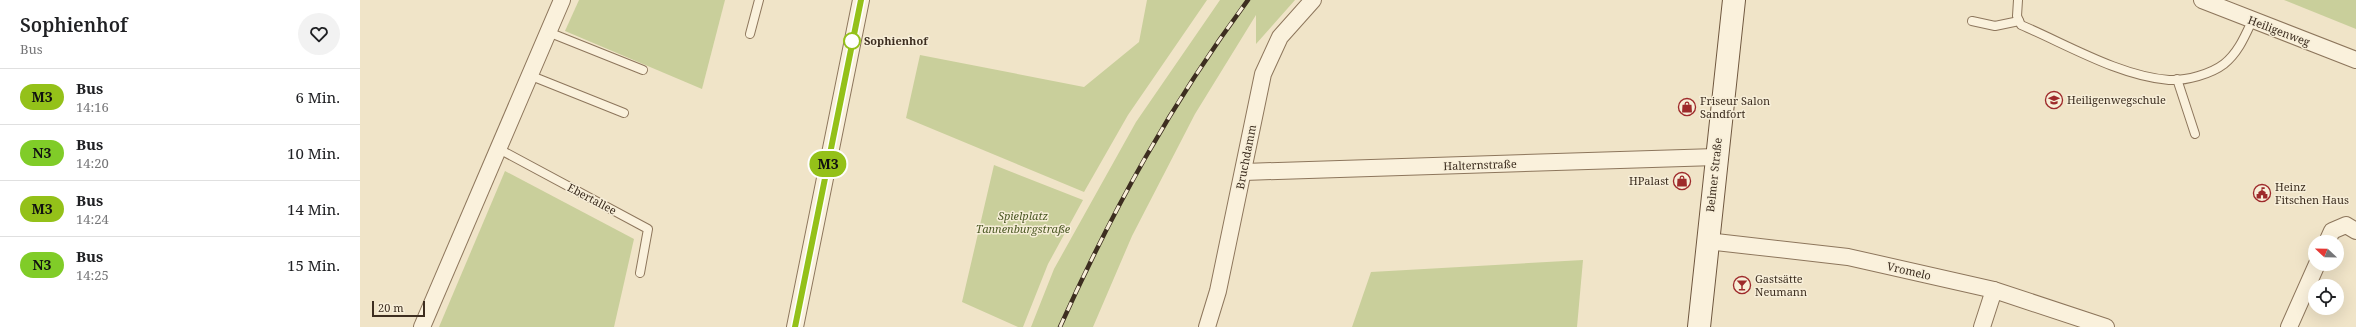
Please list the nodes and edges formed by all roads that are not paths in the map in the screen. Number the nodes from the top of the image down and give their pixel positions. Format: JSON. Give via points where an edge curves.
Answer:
{"nodes":[{"id":1,"x":562,"y":0,"type":"edge"},
{"id":2,"x":759,"y":0,"type":"edge"},
{"id":3,"x":860,"y":0,"type":"edge"},
{"id":4,"x":1313,"y":0,"type":"edge"},
{"id":5,"x":1734,"y":0,"type":"edge"},
{"id":6,"x":2018,"y":0,"type":"edge"},
{"id":7,"x":2202,"y":0,"type":"edge"},
{"id":8,"x":1972,"y":21,"type":"dead end"},
{"id":9,"x":2019,"y":21,"type":"junction"},
{"id":10,"x":2252,"y":21,"type":"junction"},
{"id":11,"x":548,"y":32,"type":"junction"},
{"id":12,"x":750,"y":34,"type":"dead end"},
{"id":13,"x":2356,"y":60,"type":"edge"},
{"id":14,"x":643,"y":70,"type":"dead end"},
{"id":15,"x":529,"y":76,"type":"junction"},
{"id":16,"x":2177,"y":79,"type":"junction"},
{"id":17,"x":624,"y":114,"type":"dead end"},
{"id":18,"x":2196,"y":134,"type":"dead end"},
{"id":19,"x":497,"y":148,"type":"junction"},
{"id":20,"x":1716,"y":157,"type":"junction"},
{"id":21,"x":1244,"y":172,"type":"junction"},
{"id":22,"x":2351,"y":228,"type":"edge"},
{"id":23,"x":2330,"y":235,"type":"edge"},
{"id":24,"x":1708,"y":241,"type":"junction"},
{"id":25,"x":2314,"y":271,"type":"edge"},
{"id":26,"x":640,"y":273,"type":"dead end"},
{"id":27,"x":1994,"y":290,"type":"junction"},
{"id":28,"x":422,"y":327,"type":"edge"},
{"id":29,"x":795,"y":327,"type":"edge"},
{"id":30,"x":1207,"y":327,"type":"edge"},
{"id":31,"x":1699,"y":327,"type":"edge"},
{"id":32,"x":1982,"y":327,"type":"edge"},
{"id":33,"x":2106,"y":327,"type":"edge"},
{"id":34,"x":2289,"y":327,"type":"edge"}],
"edges":[{"from":1,"to":11,"type":"street"},
{"from":2,"to":12,"type":"lane"},
{"from":3,"to":29,"type":"street"},
{"from":4,"to":21,"type":"street","name":"Bruchdamm","via":[[1280,37],[1263,74]]},
{"from":5,"to":20,"type":"street","name":"Belmer Straße"},
{"from":6,"to":9,"type":"lane"},
{"from":7,"to":10,"type":"street","name":"Heiligenweg"},
{"from":8,"to":9,"type":"lane","via":[[1995,26]]},
{"from":9,"to":16,"type":"lane","via":[[2021,25],[2116,67],[2170,80]]},
{"from":10,"to":13,"type":"street","name":"Heiligenweg"},
{"from":10,"to":16,"type":"lane","via":[[2240,45],[2224,65],[2192,78]]},
{"from":11,"to":14,"type":"lane"},
{"from":11,"to":15,"type":"street"},
{"from":15,"to":17,"type":"lane"},
{"from":15,"to":19,"type":"street"},
{"from":16,"to":18,"type":"lane"},
{"from":19,"to":26,"type":"lane","name":"Ebertallee","via":[[648,229]]},
{"from":19,"to":28,"type":"street"},
{"from":20,"to":21,"type":"street","name":"Halternstraße"},
{"from":20,"to":24,"type":"street","name":"Belmer Straße"},
{"from":21,"to":30,"type":"street","name":"Bruchdamm","via":[[1218,291]]},
{"from":22,"to":23,"type":"street","via":[[2332,231]]},
{"from":24,"to":27,"type":"street","name":"Vromelo","via":[[1848,257]]},
{"from":24,"to":31,"type":"street","name":"Belmer Straße"},
{"from":25,"to":34,"type":"street"},
{"from":27,"to":32,"type":"street"},
{"from":27,"to":33,"type":"street","name":"Vromelo"}]}
